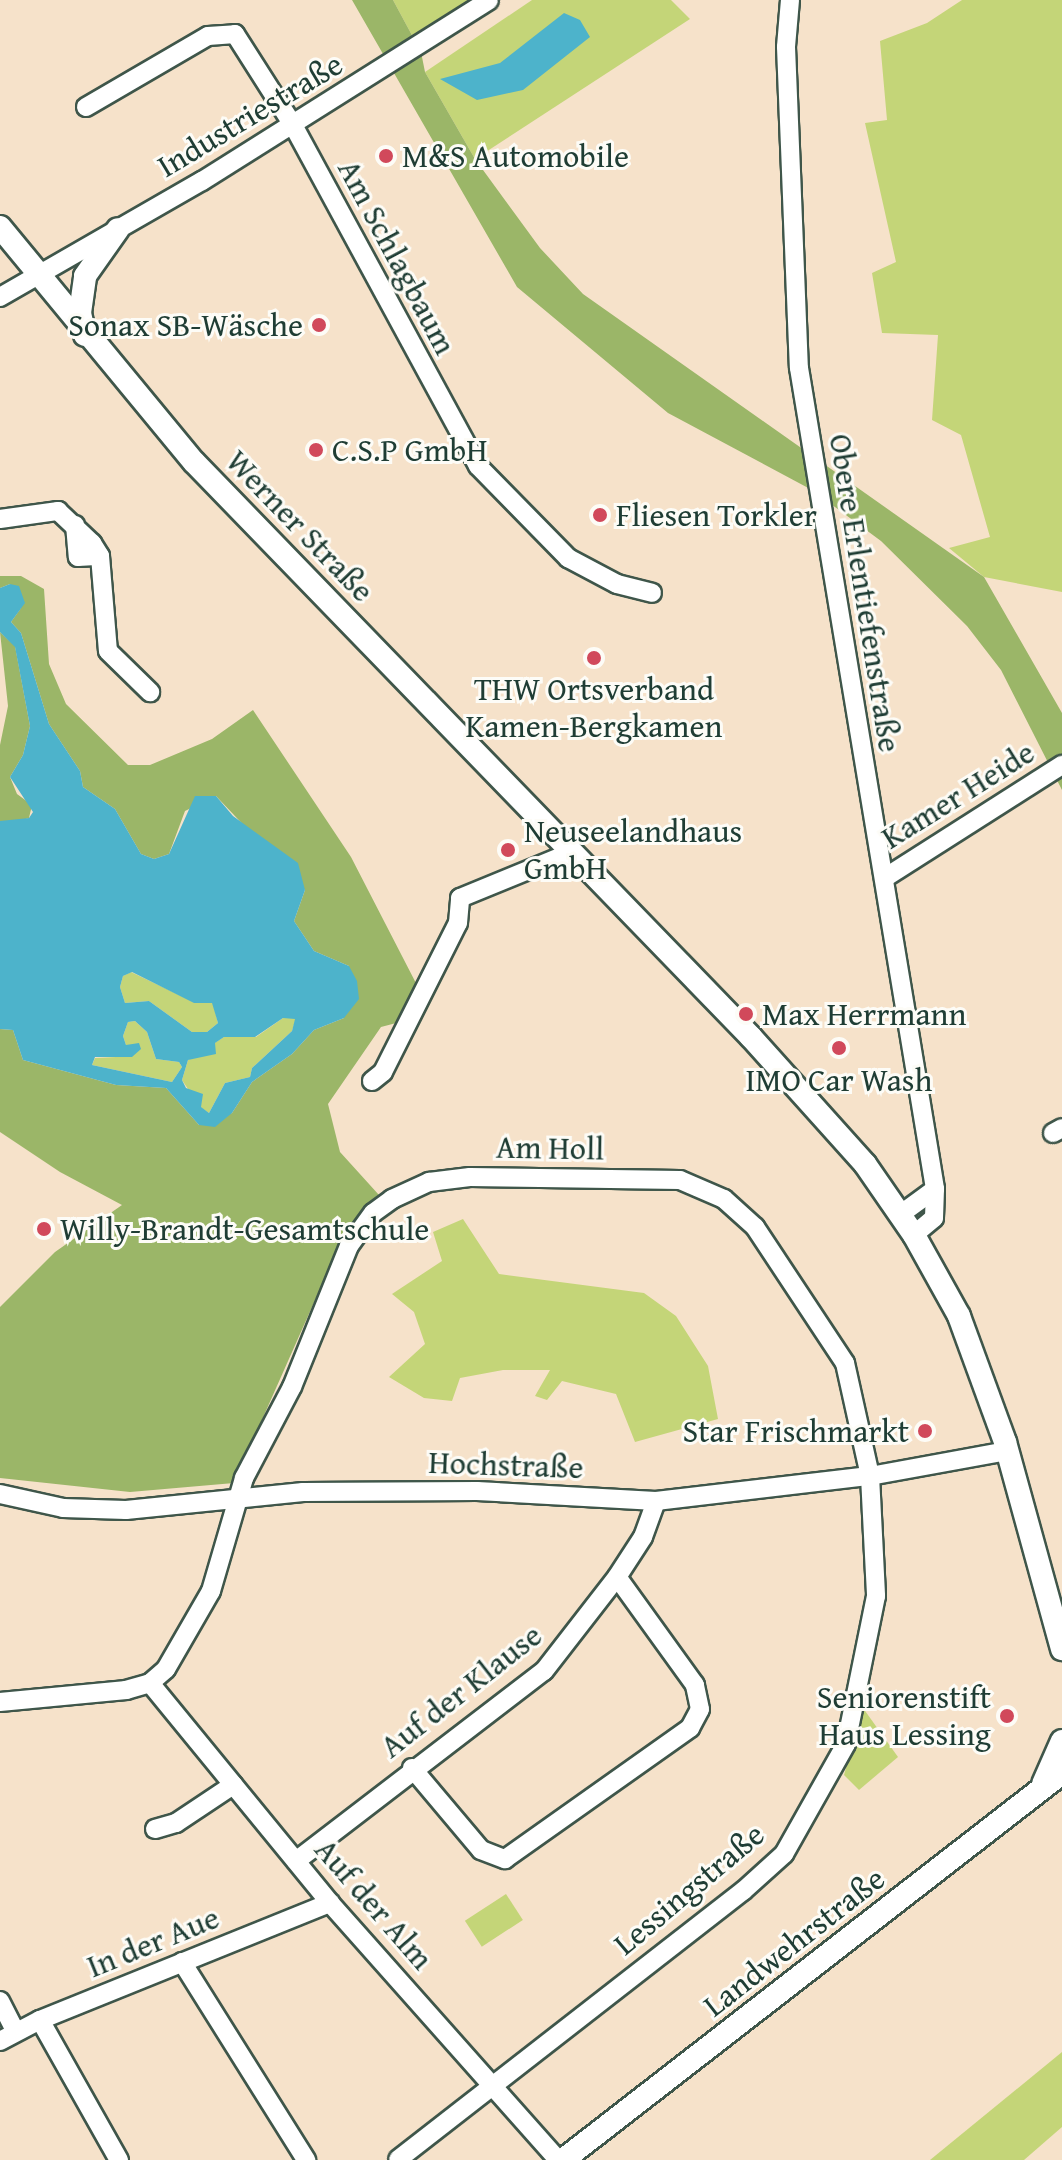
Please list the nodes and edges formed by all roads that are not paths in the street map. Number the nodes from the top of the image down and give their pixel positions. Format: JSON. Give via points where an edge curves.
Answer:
{"nodes":[{"id":1,"x":489,"y":0,"type":"edge"},
{"id":2,"x":790,"y":0,"type":"edge"},
{"id":3,"x":86,"y":107,"type":"dead end"},
{"id":4,"x":293,"y":125,"type":"junction"},
{"id":5,"x":0,"y":227,"type":"edge"},
{"id":6,"x":118,"y":229,"type":"junction"},
{"id":7,"x":37,"y":275,"type":"junction"},
{"id":8,"x":0,"y":297,"type":"edge"},
{"id":9,"x":85,"y":337,"type":"junction"},
{"id":10,"x":0,"y":519,"type":"edge"},
{"id":11,"x":652,"y":593,"type":"dead end"},
{"id":12,"x":150,"y":692,"type":"dead end"},
{"id":13,"x":1062,"y":765,"type":"edge"},
{"id":14,"x":572,"y":852,"type":"junction"},
{"id":15,"x":886,"y":877,"type":"junction"},
{"id":16,"x":372,"y":1081,"type":"dead end"},
{"id":17,"x":935,"y":1189,"type":"junction"},
{"id":18,"x":901,"y":1214,"type":"junction"},
{"id":19,"x":914,"y":1235,"type":"junction"},
{"id":20,"x":1008,"y":1451,"type":"junction"},
{"id":21,"x":870,"y":1476,"type":"junction"},
{"id":22,"x":0,"y":1494,"type":"edge"},
{"id":23,"x":240,"y":1495,"type":"junction"},
{"id":24,"x":656,"y":1501,"type":"junction"},
{"id":25,"x":617,"y":1577,"type":"junction"},
{"id":26,"x":1062,"y":1649,"type":"edge"},
{"id":27,"x":150,"y":1683,"type":"junction"},
{"id":28,"x":0,"y":1702,"type":"edge"},
{"id":29,"x":1062,"y":1741,"type":"edge"},
{"id":30,"x":412,"y":1768,"type":"junction"},
{"id":31,"x":1062,"y":1773,"type":"edge"},
{"id":32,"x":233,"y":1785,"type":"junction"},
{"id":33,"x":1038,"y":1792,"type":"junction"},
{"id":34,"x":1062,"y":1793,"type":"edge"},
{"id":35,"x":155,"y":1829,"type":"dead end"},
{"id":36,"x":296,"y":1861,"type":"junction"},
{"id":37,"x":330,"y":1903,"type":"junction"},
{"id":38,"x":182,"y":1962,"type":"junction"},
{"id":39,"x":0,"y":2001,"type":"edge"},
{"id":40,"x":40,"y":2020,"type":"junction"},
{"id":41,"x":8,"y":2036,"type":"edge"},
{"id":42,"x":491,"y":2083,"type":"junction"},
{"id":43,"x":119,"y":2160,"type":"edge"},
{"id":44,"x":306,"y":2160,"type":"edge"},
{"id":45,"x":398,"y":2160,"type":"edge"},
{"id":46,"x":560,"y":2160,"type":"edge"}],
"edges":[{"from":1,"to":4,"type":"street","name":"Industriestraße"},
{"from":2,"to":15,"type":"street","name":"Obere Erlentiefenstraße","via":[[786,47],[799,368],[867,800]]},
{"from":3,"to":4,"type":"street","name":"Am Schlagbaum","via":[[221,31],[243,40]]},
{"from":4,"to":6,"type":"street","name":"Industriestraße"},
{"from":4,"to":11,"type":"street","name":"Am Schlagbaum","via":[[478,466],[568,558],[617,584]]},
{"from":5,"to":7,"type":"main road","name":"Werner Straße"},
{"from":6,"to":7,"type":"street","name":"Industriestraße"},
{"from":6,"to":9,"type":"main road","via":[[85,276],[80,313]]},
{"from":7,"to":8,"type":"street","name":"Industriestraße"},
{"from":7,"to":9,"type":"main road","name":"Werner Straße"},
{"from":9,"to":14,"type":"main road","name":"Werner Straße","via":[[194,462]]},
{"from":10,"to":12,"type":"street","via":[[58,511],[75,525],[100,556],[108,651]]},
{"from":13,"to":15,"type":"street","name":"Kamer Heide"},
{"from":14,"to":16,"type":"street","via":[[460,898],[458,923],[383,1072]]},
{"from":14,"to":18,"type":"main road","name":"Werner Straße","via":[[811,1100]]},
{"from":15,"to":17,"type":"street","name":"Obere Erlentiefenstraße"},
{"from":17,"to":18,"type":"street"},
{"from":17,"to":19,"type":"street","name":"Obere Erlentiefenstraße","via":[[934,1218]]},
{"from":18,"to":19,"type":"main road","name":"Werner Straße"},
{"from":19,"to":20,"type":"main road","name":"Werner Straße","via":[[957,1311]]},
{"from":20,"to":21,"type":"street","name":"Hochstraße"},
{"from":20,"to":26,"type":"main road","name":"Werner Straße"},
{"from":21,"to":23,"type":"street","name":"Am Holl","via":[[845,1363],[790,1276],[737,1209],[701,1185],[680,1180],[470,1177],[405,1191],[361,1228]]},
{"from":21,"to":24,"type":"street","name":"Hochstraße"},
{"from":21,"to":42,"type":"street","name":"Lessingstraße","via":[[876,1596],[846,1744],[814,1807],[784,1854],[743,1891]]},
{"from":22,"to":23,"type":"street","name":"Hochstraße","via":[[63,1508],[126,1510]]},
{"from":23,"to":24,"type":"street","name":"Hochstraße","via":[[477,1491]]},
{"from":23,"to":27,"type":"street","name":"Am Holl","via":[[211,1591],[166,1669]]},
{"from":24,"to":25,"type":"street","name":"Auf der Klause","via":[[643,1537]]},
{"from":25,"to":30,"type":"street","name":"Auf der Klause","via":[[544,1671]]},
{"from":25,"to":30,"type":"street","via":[[695,1685],[700,1709],[690,1728],[505,1859],[481,1850]]},
{"from":27,"to":28,"type":"street","via":[[96,1695]]},
{"from":27,"to":32,"type":"street","name":"Auf der Alm"},
{"from":29,"to":33,"type":"main road","via":[[1052,1773]]},
{"from":30,"to":36,"type":"street","name":"Auf der Klause"},
{"from":31,"to":33,"type":"main road","name":"Landwehrstraße"},
{"from":32,"to":35,"type":"street","via":[[176,1823]]},
{"from":32,"to":36,"type":"street","name":"Auf der Alm"},
{"from":33,"to":34,"type":"main road"},
{"from":33,"to":46,"type":"main road","name":"Landwehrstraße"},
{"from":36,"to":37,"type":"street","name":"Auf der Alm"},
{"from":37,"to":38,"type":"street","name":"In der Aue"},
{"from":37,"to":42,"type":"street","name":"Auf der Alm"},
{"from":38,"to":40,"type":"street","name":"In der Aue"},
{"from":38,"to":44,"type":"street","via":[[251,2081]]},
{"from":39,"to":41,"type":"street"},
{"from":40,"to":41,"type":"street","name":"In der Aue"},
{"from":40,"to":43,"type":"street"},
{"from":42,"to":45,"type":"street","name":"Lessingstraße"},
{"from":42,"to":46,"type":"street","name":"Auf der Alm"}]}
